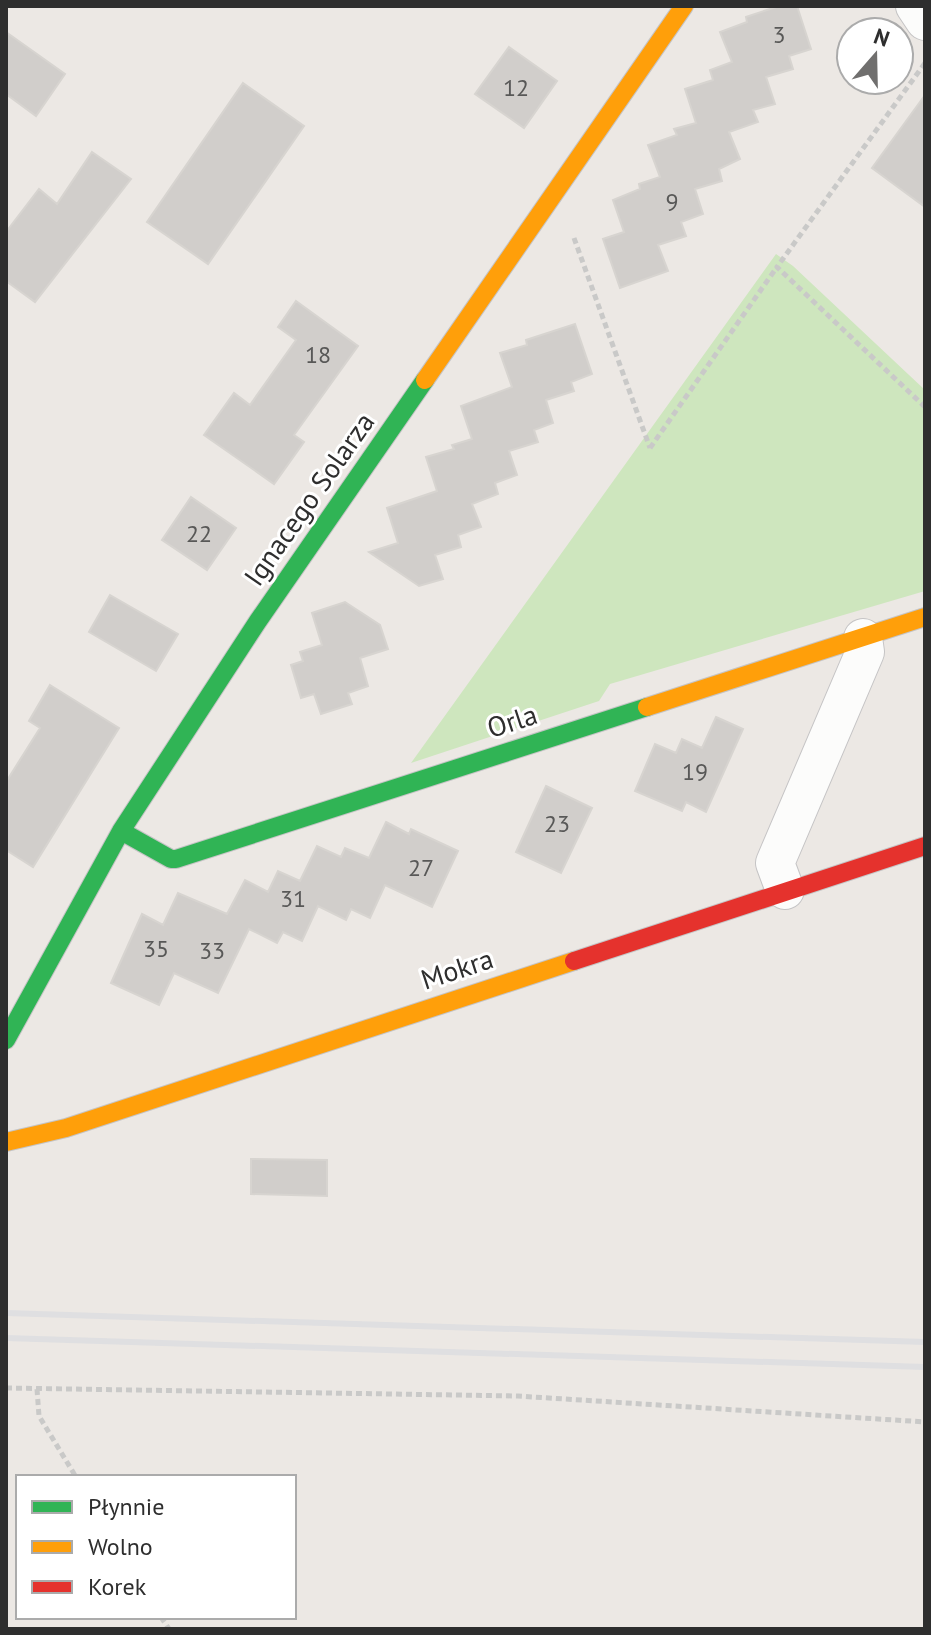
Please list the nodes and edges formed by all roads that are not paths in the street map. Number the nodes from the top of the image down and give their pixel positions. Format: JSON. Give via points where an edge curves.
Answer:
{"nodes":[{"id":1,"x":684,"y":6,"type":"edge"},
{"id":2,"x":915,"y":6,"type":"edge"},
{"id":3,"x":925,"y":21,"type":"edge"},
{"id":4,"x":925,"y":617,"type":"edge"},
{"id":5,"x":863,"y":638,"type":"junction"},
{"id":6,"x":121,"y":831,"type":"junction"},
{"id":7,"x":925,"y":846,"type":"edge"},
{"id":8,"x":785,"y":890,"type":"junction"},
{"id":9,"x":6,"y":1040,"type":"edge"},
{"id":10,"x":6,"y":1142,"type":"edge"}],
"edges":[{"from":1,"to":6,"type":"street","name":"Ignacego Solarza","via":[[258,621]]},
{"from":2,"to":3,"type":"street"},
{"from":4,"to":5,"type":"street","name":"Orla"},
{"from":5,"to":6,"type":"street","name":"Orla","via":[[176,859]]},
{"from":5,"to":8,"type":"street","via":[[865,652],[775,863]]},
{"from":6,"to":9,"type":"street","name":"Ignacego Solarza"},
{"from":7,"to":8,"type":"street","name":"Mokra"},
{"from":8,"to":10,"type":"street","name":"Mokra","via":[[66,1128]]}]}
